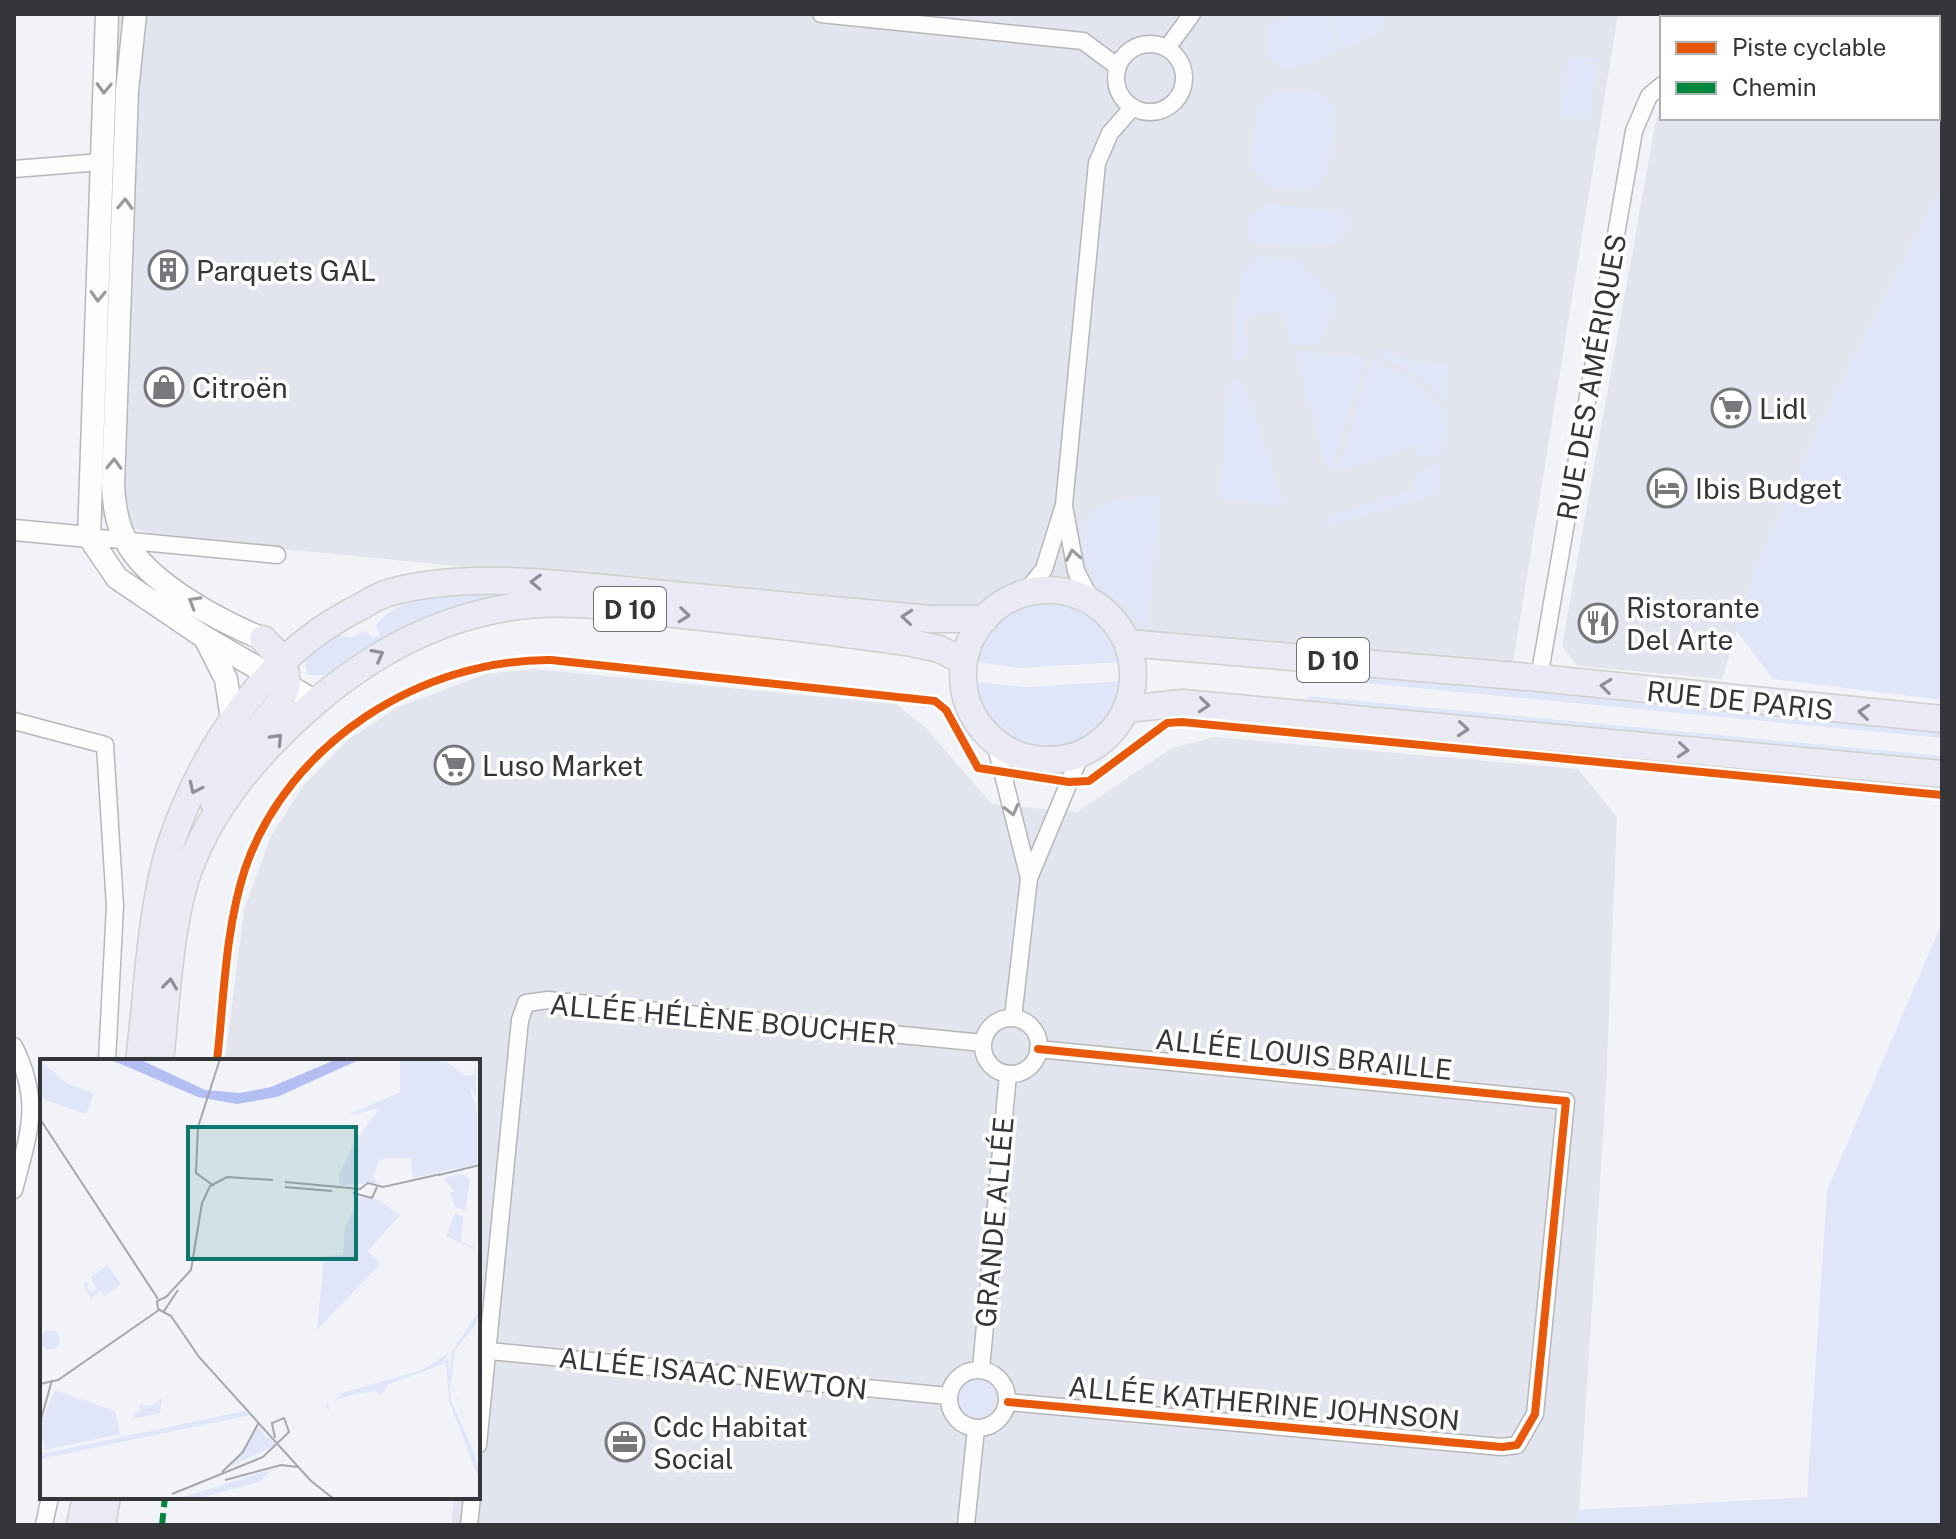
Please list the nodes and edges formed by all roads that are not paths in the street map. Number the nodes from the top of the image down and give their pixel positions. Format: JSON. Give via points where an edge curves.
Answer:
{"nodes":[{"id":1,"x":107,"y":14,"type":"edge"},
{"id":2,"x":135,"y":14,"type":"edge"},
{"id":3,"x":821,"y":14,"type":"edge"},
{"id":4,"x":1192,"y":14,"type":"edge"},
{"id":5,"x":1167,"y":48,"type":"junction"},
{"id":6,"x":1118,"y":67,"type":"junction"},
{"id":7,"x":1660,"y":87,"type":"edge"},
{"id":8,"x":1133,"y":107,"type":"junction"},
{"id":9,"x":101,"y":162,"type":"junction"},
{"id":10,"x":14,"y":169,"type":"edge"},
{"id":11,"x":1064,"y":505,"type":"junction"},
{"id":12,"x":14,"y":530,"type":"edge"},
{"id":13,"x":89,"y":537,"type":"junction"},
{"id":14,"x":125,"y":540,"type":"junction"},
{"id":15,"x":277,"y":555,"type":"dead end"},
{"id":16,"x":1025,"y":593,"type":"junction"},
{"id":17,"x":1092,"y":602,"type":"junction"},
{"id":18,"x":985,"y":619,"type":"junction"},
{"id":19,"x":204,"y":637,"type":"junction"},
{"id":20,"x":263,"y":639,"type":"junction"},
{"id":21,"x":305,"y":639,"type":"junction"},
{"id":22,"x":1127,"y":643,"type":"junction"},
{"id":23,"x":964,"y":661,"type":"junction"},
{"id":24,"x":280,"y":674,"type":"junction"},
{"id":25,"x":1539,"y":678,"type":"junction"},
{"id":26,"x":316,"y":702,"type":"junction"},
{"id":27,"x":1127,"y":709,"type":"junction"},
{"id":28,"x":232,"y":719,"type":"junction"},
{"id":29,"x":1942,"y":719,"type":"edge"},
{"id":30,"x":14,"y":721,"type":"edge"},
{"id":31,"x":995,"y":743,"type":"junction"},
{"id":32,"x":1081,"y":754,"type":"junction"},
{"id":33,"x":1942,"y":774,"type":"edge"},
{"id":34,"x":210,"y":821,"type":"junction"},
{"id":35,"x":1029,"y":878,"type":"junction"},
{"id":36,"x":1013,"y":1018,"type":"junction"},
{"id":37,"x":983,"y":1043,"type":"junction"},
{"id":38,"x":14,"y":1046,"type":"edge"},
{"id":39,"x":1038,"y":1049,"type":"junction"},
{"id":40,"x":107,"y":1059,"type":"edge"},
{"id":41,"x":139,"y":1059,"type":"edge"},
{"id":42,"x":160,"y":1059,"type":"edge"},
{"id":43,"x":1008,"y":1074,"type":"junction"},
{"id":44,"x":14,"y":1190,"type":"edge"},
{"id":45,"x":483,"y":1350,"type":"edge"},
{"id":46,"x":981,"y":1369,"type":"junction"},
{"id":47,"x":948,"y":1396,"type":"junction"},
{"id":48,"x":1008,"y":1402,"type":"junction"},
{"id":49,"x":480,"y":1407,"type":"edge"},
{"id":50,"x":976,"y":1429,"type":"junction"},
{"id":51,"x":1517,"y":1445,"type":"joint"},
{"id":52,"x":50,"y":1499,"type":"edge"},
{"id":53,"x":86,"y":1499,"type":"edge"},
{"id":54,"x":107,"y":1499,"type":"edge"},
{"id":55,"x":472,"y":1499,"type":"edge"},
{"id":56,"x":44,"y":1525,"type":"edge"},
{"id":57,"x":80,"y":1525,"type":"edge"},
{"id":58,"x":102,"y":1525,"type":"edge"},
{"id":59,"x":469,"y":1525,"type":"edge"},
{"id":60,"x":966,"y":1525,"type":"edge"}],
"edges":[{"from":1,"to":9,"type":"main road","one_way":true},
{"from":14,"to":2,"type":"main road","one_way":true,"via":[[113,485],[127,91]]},
{"from":3,"to":6,"type":"street","via":[[1083,41]]},
{"from":4,"to":5,"type":"street"},
{"from":5,"to":6,"type":"street","via":[[1133,49]]},
{"from":5,"to":8,"type":"street","via":[[1182,64],[1179,95],[1164,109]]},
{"from":6,"to":8,"type":"street","via":[[1119,90]]},
{"from":7,"to":25,"type":"street","name":"RUE DES AMÉRIQUES","via":[[1649,96],[1634,131]]},
{"from":8,"to":11,"type":"street","via":[[1110,133],[1097,163]]},
{"from":9,"to":10,"type":"street"},
{"from":9,"to":13,"type":"main road","one_way":true},
{"from":11,"to":16,"type":"street","via":[[1044,569]]},
{"from":17,"to":11,"type":"street","one_way":true,"via":[[1076,571]]},
{"from":12,"to":13,"type":"street"},
{"from":13,"to":14,"type":"street"},
{"from":13,"to":19,"type":"main road","via":[[117,578]]},
{"from":14,"to":15,"type":"street"},
{"from":20,"to":14,"type":"main road","one_way":true,"via":[[169,587]]},
{"from":16,"to":17,"type":"main road","via":[[1074,593]]},
{"from":16,"to":18,"type":"main road"},
{"from":17,"to":22,"type":"main road","via":[[1116,623]]},
{"from":18,"to":21,"type":"main road","number":"D 10","one_way":true,"via":[[930,619],[535,581],[388,593]]},
{"from":18,"to":23,"type":"main road"},
{"from":19,"to":24,"type":"main road"},
{"from":19,"to":28,"type":"main road","via":[[226,679]]},
{"from":20,"to":21,"type":"main road"},
{"from":20,"to":24,"type":"main road"},
{"from":21,"to":24,"type":"main road","number":"D 10"},
{"from":22,"to":25,"type":"main road","number":"D 10"},
{"from":22,"to":27,"type":"main road","via":[[1134,671]]},
{"from":26,"to":23,"type":"main road","number":"D 10","one_way":true,"via":[[366,662],[414,636],[515,606],[574,604],[785,626],[926,645]]},
{"from":23,"to":31,"type":"main road","via":[[964,695],[973,717]]},
{"from":24,"to":26,"type":"main road"},
{"from":24,"to":28,"type":"main road","number":"D 10"},
{"from":24,"to":34,"type":"main road","via":[[281,701],[222,774]]},
{"from":29,"to":25,"type":"main road","name":"RUE DE PARIS","number":"D 10","one_way":true},
{"from":34,"to":26,"type":"main road","number":"D 10","one_way":true,"via":[[244,775]]},
{"from":27,"to":32,"type":"main road","via":[[1115,730]]},
{"from":27,"to":33,"type":"main road","name":"RUE DE PARIS","number":"D 10","one_way":true,"via":[[1183,703]]},
{"from":28,"to":41,"type":"main road","number":"D 10","one_way":true,"via":[[196,783],[172,841]]},
{"from":30,"to":40,"type":"street","via":[[105,745],[115,906]]},
{"from":31,"to":32,"type":"main road","via":[[1025,757],[1051,761]]},
{"from":31,"to":35,"type":"street","one_way":true},
{"from":32,"to":35,"type":"street"},
{"from":42,"to":34,"type":"main road","number":"D 10","one_way":true,"via":[[180,903]]},
{"from":35,"to":36,"type":"street"},
{"from":36,"to":37,"type":"street","via":[[993,1025]]},
{"from":36,"to":39,"type":"street","via":[[1032,1029]]},
{"from":37,"to":43,"type":"street","via":[[989,1064]]},
{"from":37,"to":45,"type":"street","name":"ALLÉE HÉLÈNE BOUCHER","via":[[548,1000],[526,1003]]},
{"from":38,"to":44,"type":"street","via":[[30,1078],[32,1122]]},
{"from":39,"to":43,"type":"street","via":[[1028,1068]]},
{"from":39,"to":51,"type":"street","name":"ALLÉE LOUIS BRAILLE","via":[[1566,1101],[1535,1414]]},
{"from":43,"to":46,"type":"street","name":"GRANDE ALLÉE"},
{"from":45,"to":47,"type":"street","name":"ALLÉE ISAAC NEWTON"},
{"from":45,"to":49,"type":"street"},
{"from":46,"to":47,"type":"street","via":[[959,1376]]},
{"from":46,"to":48,"type":"street","via":[[1001,1380]]},
{"from":47,"to":50,"type":"street","via":[[955,1418]]},
{"from":48,"to":50,"type":"street","via":[[997,1422]]},
{"from":48,"to":51,"type":"street","name":"ALLÉE KATHERINE JOHNSON"},
{"from":50,"to":60,"type":"street"},
{"from":52,"to":56,"type":"street"},
{"from":53,"to":57,"type":"main road"},
{"from":54,"to":58,"type":"main road"},
{"from":55,"to":59,"type":"street"}]}
